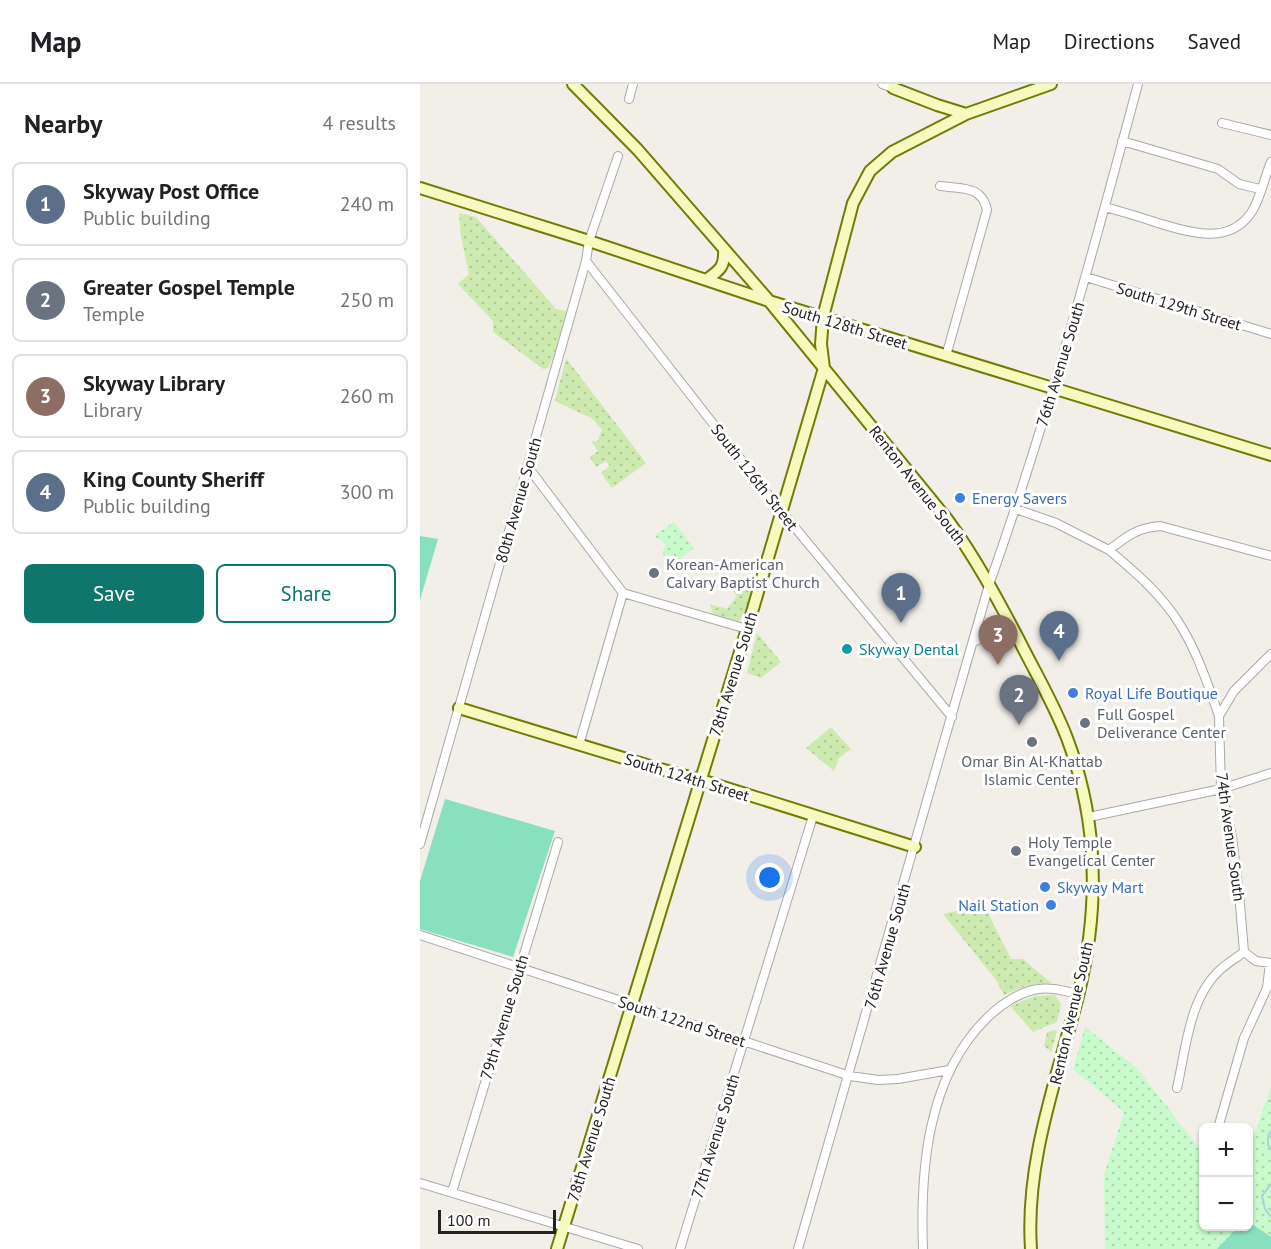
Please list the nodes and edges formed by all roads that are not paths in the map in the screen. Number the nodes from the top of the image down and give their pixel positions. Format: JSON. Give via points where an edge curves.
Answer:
{"nodes":[{"id":1,"x":573,"y":84,"type":"edge"},
{"id":2,"x":633,"y":84,"type":"edge"},
{"id":3,"x":1051,"y":84,"type":"edge"},
{"id":4,"x":1138,"y":84,"type":"edge"},
{"id":5,"x":888,"y":85,"type":"edge"},
{"id":6,"x":629,"y":99,"type":"dead end"},
{"id":7,"x":966,"y":114,"type":"junction"},
{"id":8,"x":1222,"y":123,"type":"dead end"},
{"id":9,"x":1271,"y":135,"type":"edge"},
{"id":10,"x":1122,"y":141,"type":"junction"},
{"id":11,"x":618,"y":156,"type":"dead end"},
{"id":12,"x":1271,"y":162,"type":"edge"},
{"id":13,"x":940,"y":186,"type":"dead end"},
{"id":14,"x":420,"y":188,"type":"edge"},
{"id":15,"x":1260,"y":189,"type":"junction"},
{"id":16,"x":1105,"y":207,"type":"junction"},
{"id":17,"x":589,"y":241,"type":"junction"},
{"id":18,"x":724,"y":249,"type":"junction"},
{"id":19,"x":586,"y":261,"type":"junction"},
{"id":20,"x":1086,"y":277,"type":"junction"},
{"id":21,"x":706,"y":280,"type":"junction"},
{"id":22,"x":769,"y":301,"type":"junction"},
{"id":23,"x":823,"y":317,"type":"junction"},
{"id":24,"x":1271,"y":334,"type":"edge"},
{"id":25,"x":946,"y":356,"type":"junction"},
{"id":26,"x":824,"y":368,"type":"junction"},
{"id":27,"x":1053,"y":389,"type":"junction"},
{"id":28,"x":1271,"y":455,"type":"edge"},
{"id":29,"x":528,"y":467,"type":"junction"},
{"id":30,"x":1016,"y":509,"type":"junction"},
{"id":31,"x":782,"y":512,"type":"junction"},
{"id":32,"x":1109,"y":550,"type":"junction"},
{"id":33,"x":1271,"y":556,"type":"edge"},
{"id":34,"x":990,"y":585,"type":"junction"},
{"id":35,"x":623,"y":592,"type":"junction"},
{"id":36,"x":747,"y":629,"type":"junction"},
{"id":37,"x":1016,"y":636,"type":"junction"},
{"id":38,"x":973,"y":642,"type":"junction"},
{"id":39,"x":1271,"y":654,"type":"edge"},
{"id":40,"x":459,"y":708,"type":"junction"},
{"id":41,"x":1219,"y":716,"type":"junction"},
{"id":42,"x":952,"y":717,"type":"junction"},
{"id":43,"x":579,"y":745,"type":"junction"},
{"id":44,"x":1271,"y":773,"type":"edge"},
{"id":45,"x":701,"y":780,"type":"junction"},
{"id":46,"x":1221,"y":789,"type":"junction"},
{"id":47,"x":813,"y":816,"type":"junction"},
{"id":48,"x":1089,"y":817,"type":"junction"},
{"id":49,"x":558,"y":842,"type":"dead end"},
{"id":50,"x":420,"y":844,"type":"edge"},
{"id":51,"x":915,"y":847,"type":"junction"},
{"id":52,"x":420,"y":935,"type":"edge"},
{"id":53,"x":1244,"y":952,"type":"junction"},
{"id":54,"x":1270,"y":963,"type":"edge"},
{"id":55,"x":519,"y":968,"type":"junction"},
{"id":56,"x":1078,"y":994,"type":"junction"},
{"id":57,"x":632,"y":1005,"type":"junction"},
{"id":58,"x":744,"y":1041,"type":"junction"},
{"id":59,"x":949,"y":1070,"type":"junction"},
{"id":60,"x":850,"y":1076,"type":"junction"},
{"id":61,"x":1177,"y":1088,"type":"dead end"},
{"id":62,"x":1219,"y":1123,"type":"edge"},
{"id":63,"x":420,"y":1183,"type":"edge"},
{"id":64,"x":452,"y":1192,"type":"junction"},
{"id":65,"x":565,"y":1226,"type":"junction"},
{"id":66,"x":557,"y":1249,"type":"edge"},
{"id":67,"x":638,"y":1249,"type":"edge"},
{"id":68,"x":680,"y":1249,"type":"edge"},
{"id":69,"x":798,"y":1249,"type":"edge"},
{"id":70,"x":923,"y":1249,"type":"edge"},
{"id":71,"x":1031,"y":1249,"type":"edge"}],
"edges":[{"from":1,"to":18,"type":"street","name":"Renton Avenue South","via":[[638,150]]},
{"from":2,"to":6,"type":"street"},
{"from":3,"to":7,"type":"street","name":"78th Avenue South"},
{"from":4,"to":10,"type":"street","name":"76th Avenue South"},
{"from":5,"to":7,"type":"street"},
{"from":7,"to":23,"type":"street","name":"78th Avenue South","via":[[892,152],[870,171],[853,203]]},
{"from":8,"to":9,"type":"street"},
{"from":10,"to":15,"type":"street","via":[[1218,169],[1239,184]]},
{"from":10,"to":16,"type":"street","name":"76th Avenue South"},
{"from":11,"to":17,"type":"street","name":"80th Avenue South"},
{"from":12,"to":15,"type":"street"},
{"from":13,"to":25,"type":"street","via":[[979,193],[987,210]]},
{"from":14,"to":17,"type":"street","name":"South 128th Street"},
{"from":15,"to":16,"type":"street","via":[[1249,216],[1236,227],[1214,235],[1192,233]]},
{"from":16,"to":20,"type":"street","name":"76th Avenue South"},
{"from":17,"to":19,"type":"street","name":"80th Avenue South"},
{"from":17,"to":21,"type":"street","name":"South 128th Street"},
{"from":18,"to":21,"type":"street","via":[[721,268]]},
{"from":18,"to":22,"type":"street","name":"Renton Avenue South"},
{"from":19,"to":29,"type":"street","name":"80th Avenue South"},
{"from":19,"to":31,"type":"street","name":"South 126th Street"},
{"from":20,"to":24,"type":"street","name":"South 129th Street"},
{"from":20,"to":27,"type":"street","name":"76th Avenue South"},
{"from":21,"to":22,"type":"street","name":"South 128th Street"},
{"from":22,"to":23,"type":"street","name":"South 128th Street"},
{"from":22,"to":26,"type":"street","name":"Renton Avenue South"},
{"from":23,"to":25,"type":"street","name":"South 128th Street"},
{"from":23,"to":26,"type":"street","name":"78th Avenue South"},
{"from":25,"to":27,"type":"street","name":"South 128th Street"},
{"from":26,"to":31,"type":"street","name":"78th Avenue South"},
{"from":26,"to":34,"type":"street","name":"Renton Avenue South","via":[[947,519]]},
{"from":27,"to":28,"type":"street","name":"South 128th Street"},
{"from":27,"to":30,"type":"street","name":"76th Avenue South"},
{"from":29,"to":35,"type":"street"},
{"from":29,"to":40,"type":"street","name":"80th Avenue South"},
{"from":30,"to":32,"type":"street"},
{"from":30,"to":34,"type":"street","name":"76th Avenue South"},
{"from":31,"to":36,"type":"street","name":"78th Avenue South"},
{"from":31,"to":42,"type":"street","name":"South 126th Street"},
{"from":32,"to":33,"type":"street","via":[[1136,531],[1160,526]]},
{"from":32,"to":41,"type":"street","via":[[1146,582],[1179,622]]},
{"from":34,"to":37,"type":"street","name":"Renton Avenue South"},
{"from":34,"to":38,"type":"street","name":"76th Avenue South"},
{"from":35,"to":36,"type":"street"},
{"from":35,"to":43,"type":"street"},
{"from":36,"to":45,"type":"street","name":"78th Avenue South"},
{"from":37,"to":38,"type":"street","via":[[995,632]]},
{"from":37,"to":48,"type":"street","name":"Renton Avenue South","via":[[1066,736]]},
{"from":38,"to":42,"type":"street","name":"76th Avenue South"},
{"from":39,"to":41,"type":"street","via":[[1234,691]]},
{"from":40,"to":43,"type":"street","name":"South 124th Street"},
{"from":40,"to":50,"type":"street","name":"80th Avenue South"},
{"from":41,"to":46,"type":"street","name":"74th Avenue South"},
{"from":42,"to":51,"type":"street","name":"76th Avenue South"},
{"from":43,"to":45,"type":"street","name":"South 124th Street"},
{"from":44,"to":46,"type":"street"},
{"from":45,"to":47,"type":"street","name":"South 124th Street"},
{"from":45,"to":57,"type":"street","name":"78th Avenue South"},
{"from":46,"to":48,"type":"street"},
{"from":46,"to":53,"type":"street","name":"74th Avenue South","via":[[1233,848]]},
{"from":47,"to":51,"type":"street","name":"South 124th Street"},
{"from":47,"to":58,"type":"street","name":"77th Avenue South"},
{"from":48,"to":56,"type":"street","name":"Renton Avenue South","via":[[1094,880],[1089,944]]},
{"from":49,"to":55,"type":"street","name":"79th Avenue South"},
{"from":51,"to":60,"type":"street","name":"76th Avenue South"},
{"from":52,"to":55,"type":"street","name":"South 122nd Street"},
{"from":53,"to":54,"type":"street","via":[[1256,962]]},
{"from":53,"to":61,"type":"street","via":[[1220,970],[1201,998]]},
{"from":54,"to":62,"type":"street","via":[[1267,988],[1244,1038]]},
{"from":55,"to":57,"type":"street","name":"South 122nd Street"},
{"from":55,"to":64,"type":"street","name":"79th Avenue South"},
{"from":56,"to":59,"type":"street","via":[[1038,988],[1005,1003],[980,1025]]},
{"from":56,"to":71,"type":"street","name":"Renton Avenue South","via":[[1038,1145],[1031,1192]]},
{"from":57,"to":58,"type":"street","name":"South 122nd Street"},
{"from":57,"to":65,"type":"street","name":"78th Avenue South"},
{"from":58,"to":60,"type":"street","name":"South 122nd Street"},
{"from":58,"to":68,"type":"street","name":"77th Avenue South"},
{"from":59,"to":60,"type":"street","name":"South 122nd Street","via":[[898,1079]]},
{"from":59,"to":70,"type":"street","via":[[929,1138],[923,1176]]},
{"from":60,"to":69,"type":"street","name":"76th Avenue South"},
{"from":63,"to":64,"type":"street"},
{"from":64,"to":65,"type":"street"},
{"from":65,"to":66,"type":"street","name":"78th Avenue South"},
{"from":65,"to":67,"type":"street"}]}
